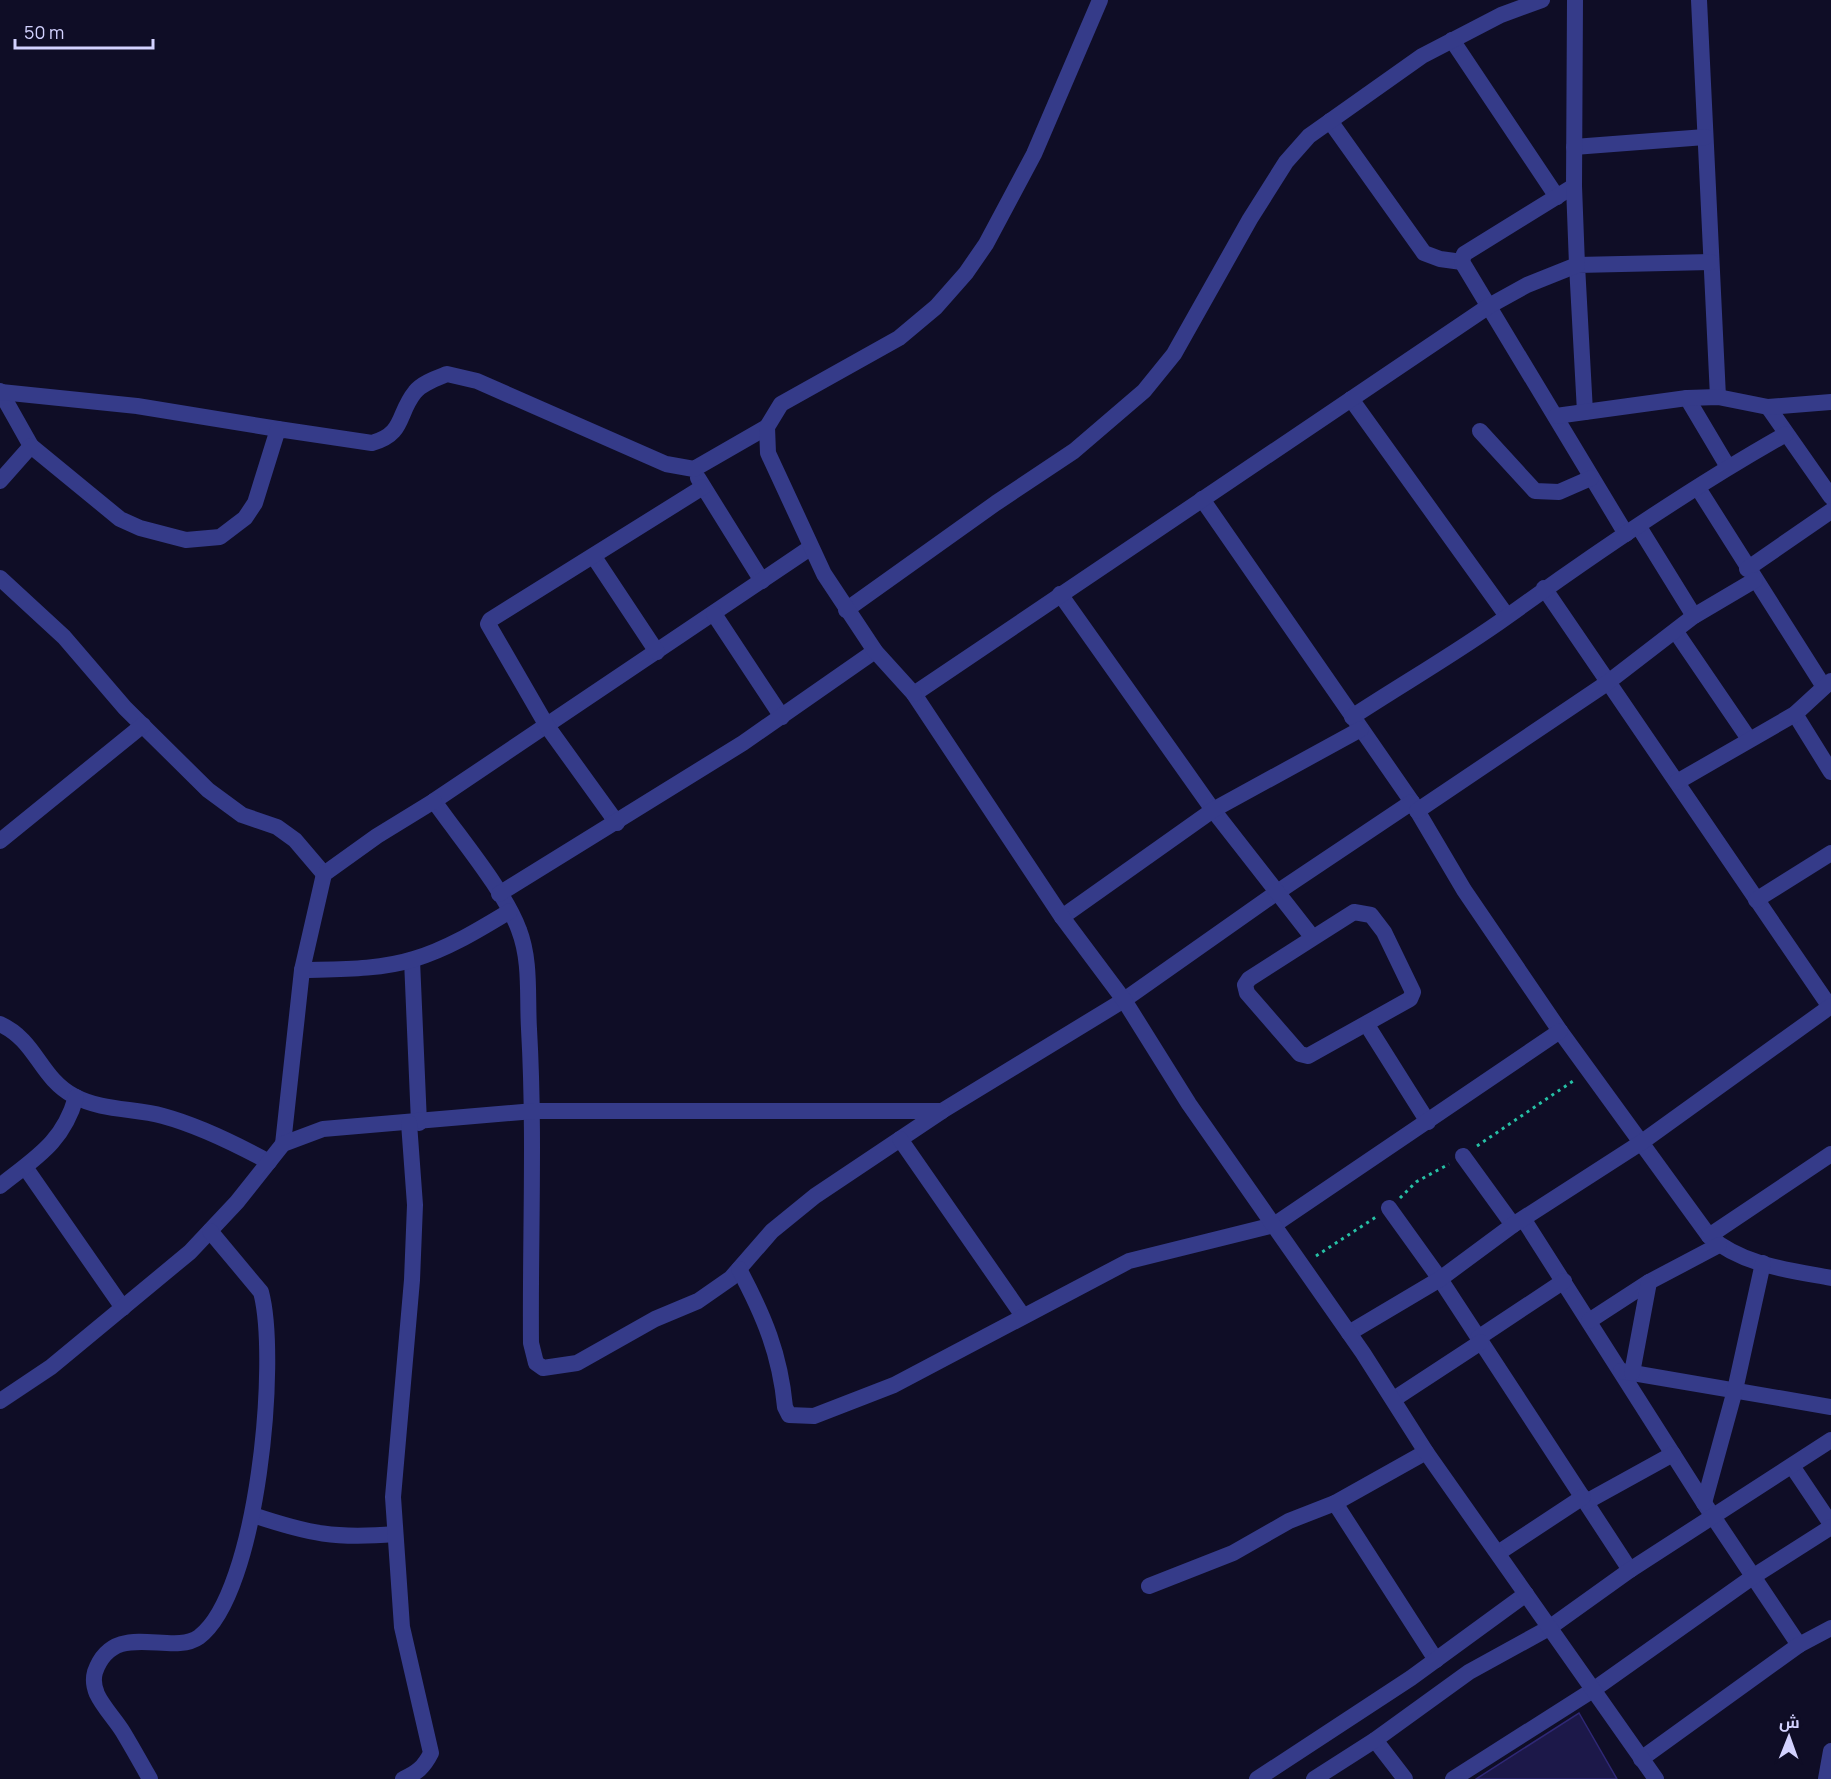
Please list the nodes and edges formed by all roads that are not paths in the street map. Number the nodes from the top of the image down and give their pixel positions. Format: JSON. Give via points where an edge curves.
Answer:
{"nodes":[{"id":1,"x":1100,"y":0,"type":"edge"},
{"id":2,"x":1542,"y":0,"type":"edge"},
{"id":3,"x":1575,"y":0,"type":"edge"},
{"id":4,"x":1699,"y":0,"type":"edge"},
{"id":5,"x":1452,"y":40,"type":"junction"},
{"id":6,"x":1330,"y":121,"type":"junction"},
{"id":7,"x":1705,"y":137,"type":"junction"},
{"id":8,"x":1574,"y":147,"type":"junction"},
{"id":9,"x":1574,"y":186,"type":"junction"},
{"id":10,"x":1557,"y":197,"type":"junction"},
{"id":11,"x":1462,"y":262,"type":"junction"},
{"id":12,"x":1711,"y":262,"type":"junction"},
{"id":13,"x":1577,"y":265,"type":"junction"},
{"id":14,"x":1489,"y":306,"type":"junction"},
{"id":15,"x":0,"y":391,"type":"edge"},
{"id":16,"x":1718,"y":397,"type":"junction"},
{"id":17,"x":1687,"y":398,"type":"junction"},
{"id":18,"x":1351,"y":399,"type":"junction"},
{"id":19,"x":1831,"y":402,"type":"edge"},
{"id":20,"x":1768,"y":407,"type":"junction"},
{"id":21,"x":1585,"y":412,"type":"junction"},
{"id":22,"x":1556,"y":416,"type":"junction"},
{"id":23,"x":767,"y":427,"type":"junction"},
{"id":24,"x":278,"y":429,"type":"junction"},
{"id":25,"x":1480,"y":431,"type":"dead end"},
{"id":26,"x":1786,"y":434,"type":"junction"},
{"id":27,"x":31,"y":446,"type":"junction"},
{"id":28,"x":1728,"y":466,"type":"junction"},
{"id":29,"x":693,"y":469,"type":"junction"},
{"id":30,"x":1592,"y":478,"type":"junction"},
{"id":31,"x":0,"y":481,"type":"edge"},
{"id":32,"x":703,"y":487,"type":"junction"},
{"id":33,"x":1698,"y":488,"type":"junction"},
{"id":34,"x":1831,"y":497,"type":"edge"},
{"id":35,"x":1202,"y":499,"type":"junction"},
{"id":36,"x":1831,"y":511,"type":"edge"},
{"id":37,"x":1632,"y":530,"type":"junction"},
{"id":38,"x":810,"y":548,"type":"junction"},
{"id":39,"x":594,"y":557,"type":"junction"},
{"id":40,"x":1751,"y":575,"type":"junction"},
{"id":41,"x":0,"y":578,"type":"edge"},
{"id":42,"x":762,"y":581,"type":"junction"},
{"id":43,"x":1544,"y":588,"type":"junction"},
{"id":44,"x":1060,"y":594,"type":"junction"},
{"id":45,"x":846,"y":610,"type":"junction"},
{"id":46,"x":714,"y":614,"type":"junction"},
{"id":47,"x":1508,"y":616,"type":"junction"},
{"id":48,"x":1694,"y":616,"type":"junction"},
{"id":49,"x":1676,"y":632,"type":"junction"},
{"id":50,"x":875,"y":651,"type":"junction"},
{"id":51,"x":657,"y":652,"type":"junction"},
{"id":52,"x":1607,"y":683,"type":"junction"},
{"id":53,"x":1827,"y":684,"type":"edge"},
{"id":54,"x":914,"y":694,"type":"junction"},
{"id":55,"x":1795,"y":714,"type":"junction"},
{"id":56,"x":782,"y":717,"type":"junction"},
{"id":57,"x":1356,"y":723,"type":"junction"},
{"id":58,"x":143,"y":725,"type":"junction"},
{"id":59,"x":547,"y":726,"type":"junction"},
{"id":60,"x":1749,"y":739,"type":"junction"},
{"id":61,"x":1831,"y":772,"type":"edge"},
{"id":62,"x":1677,"y":782,"type":"junction"},
{"id":63,"x":434,"y":801,"type":"junction"},
{"id":64,"x":1414,"y":806,"type":"junction"},
{"id":65,"x":1213,"y":810,"type":"junction"},
{"id":66,"x":617,"y":823,"type":"junction"},
{"id":67,"x":0,"y":841,"type":"edge"},
{"id":68,"x":1831,"y":853,"type":"edge"},
{"id":69,"x":324,"y":874,"type":"junction"},
{"id":70,"x":1276,"y":893,"type":"junction"},
{"id":71,"x":499,"y":894,"type":"junction"},
{"id":72,"x":1756,"y":900,"type":"junction"},
{"id":73,"x":510,"y":911,"type":"junction"},
{"id":74,"x":1062,"y":917,"type":"junction"},
{"id":75,"x":1312,"y":938,"type":"junction"},
{"id":76,"x":412,"y":960,"type":"junction"},
{"id":77,"x":302,"y":970,"type":"junction"},
{"id":78,"x":1124,"y":1000,"type":"junction"},
{"id":79,"x":1831,"y":1006,"type":"edge"},
{"id":80,"x":0,"y":1024,"type":"edge"},
{"id":81,"x":1367,"y":1025,"type":"junction"},
{"id":82,"x":1560,"y":1031,"type":"junction"},
{"id":83,"x":76,"y":1097,"type":"junction"},
{"id":84,"x":942,"y":1111,"type":"junction"},
{"id":85,"x":534,"y":1112,"type":"junction"},
{"id":86,"x":1428,"y":1122,"type":"junction"},
{"id":87,"x":414,"y":1123,"type":"junction"},
{"id":88,"x":900,"y":1140,"type":"junction"},
{"id":89,"x":1642,"y":1142,"type":"junction"},
{"id":90,"x":283,"y":1144,"type":"junction"},
{"id":91,"x":1831,"y":1154,"type":"edge"},
{"id":92,"x":1463,"y":1156,"type":"road end"},
{"id":93,"x":269,"y":1162,"type":"junction"},
{"id":94,"x":25,"y":1167,"type":"junction"},
{"id":95,"x":0,"y":1186,"type":"edge"},
{"id":96,"x":1389,"y":1208,"type":"road end"},
{"id":97,"x":1519,"y":1223,"type":"junction"},
{"id":98,"x":1274,"y":1225,"type":"junction"},
{"id":99,"x":210,"y":1231,"type":"junction"},
{"id":100,"x":1714,"y":1240,"type":"junction"},
{"id":101,"x":1763,"y":1263,"type":"junction"},
{"id":102,"x":739,"y":1269,"type":"junction"},
{"id":103,"x":1831,"y":1278,"type":"edge"},
{"id":104,"x":1440,"y":1279,"type":"junction"},
{"id":105,"x":1564,"y":1281,"type":"junction"},
{"id":106,"x":1649,"y":1282,"type":"junction"},
{"id":107,"x":123,"y":1308,"type":"junction"},
{"id":108,"x":1023,"y":1316,"type":"junction"},
{"id":109,"x":1589,"y":1321,"type":"junction"},
{"id":110,"x":1349,"y":1333,"type":"junction"},
{"id":111,"x":1480,"y":1340,"type":"junction"},
{"id":112,"x":1627,"y":1372,"type":"junction"},
{"id":113,"x":1735,"y":1390,"type":"junction"},
{"id":114,"x":1394,"y":1399,"type":"junction"},
{"id":115,"x":0,"y":1401,"type":"edge"},
{"id":116,"x":1831,"y":1407,"type":"edge"},
{"id":117,"x":1831,"y":1440,"type":"edge"},
{"id":118,"x":1426,"y":1452,"type":"junction"},
{"id":119,"x":1673,"y":1454,"type":"junction"},
{"id":120,"x":1792,"y":1466,"type":"junction"},
{"id":121,"x":1584,"y":1500,"type":"junction"},
{"id":122,"x":1335,"y":1503,"type":"junction"},
{"id":123,"x":1709,"y":1510,"type":"junction"},
{"id":124,"x":253,"y":1515,"type":"junction"},
{"id":125,"x":1831,"y":1525,"type":"edge"},
{"id":126,"x":395,"y":1534,"type":"junction"},
{"id":127,"x":1498,"y":1553,"type":"junction"},
{"id":128,"x":1630,"y":1569,"type":"junction"},
{"id":129,"x":1754,"y":1576,"type":"junction"},
{"id":130,"x":1149,"y":1586,"type":"dead end"},
{"id":131,"x":1526,"y":1594,"type":"junction"},
{"id":132,"x":1549,"y":1628,"type":"junction"},
{"id":133,"x":1831,"y":1628,"type":"edge"},
{"id":134,"x":1799,"y":1645,"type":"junction"},
{"id":135,"x":1436,"y":1660,"type":"junction"},
{"id":136,"x":1593,"y":1690,"type":"junction"},
{"id":137,"x":1375,"y":1740,"type":"junction"},
{"id":138,"x":1831,"y":1751,"type":"edge"},
{"id":139,"x":1641,"y":1759,"type":"junction"},
{"id":140,"x":150,"y":1779,"type":"edge"},
{"id":141,"x":403,"y":1779,"type":"edge"},
{"id":142,"x":1257,"y":1779,"type":"edge"},
{"id":143,"x":1314,"y":1779,"type":"edge"},
{"id":144,"x":1405,"y":1779,"type":"edge"},
{"id":145,"x":1453,"y":1779,"type":"edge"},
{"id":146,"x":1656,"y":1779,"type":"edge"},
{"id":147,"x":1826,"y":1779,"type":"edge"}],
"edges":[{"from":1,"to":23,"type":"street","via":[[1034,154],[966,273],[936,307],[899,338],[781,404]]},
{"from":2,"to":5,"type":"street"},
{"from":3,"to":8,"type":"street"},
{"from":4,"to":7,"type":"street"},
{"from":5,"to":6,"type":"street","via":[[1422,56]]},
{"from":5,"to":10,"type":"street"},
{"from":6,"to":11,"type":"street","via":[[1424,253]]},
{"from":6,"to":45,"type":"street","via":[[1309,136],[1286,162],[1174,354],[1144,391],[1074,451]]},
{"from":7,"to":8,"type":"street"},
{"from":7,"to":12,"type":"street"},
{"from":8,"to":9,"type":"street"},
{"from":9,"to":10,"type":"street"},
{"from":9,"to":13,"type":"street"},
{"from":10,"to":11,"type":"street","via":[[1464,254]]},
{"from":11,"to":14,"type":"street"},
{"from":12,"to":13,"type":"street"},
{"from":12,"to":16,"type":"street"},
{"from":13,"to":14,"type":"street"},
{"from":13,"to":21,"type":"street"},
{"from":14,"to":18,"type":"street"},
{"from":14,"to":22,"type":"street"},
{"from":15,"to":24,"type":"street","via":[[137,406]]},
{"from":15,"to":27,"type":"street"},
{"from":16,"to":17,"type":"street"},
{"from":16,"to":20,"type":"street"},
{"from":17,"to":21,"type":"street"},
{"from":17,"to":28,"type":"street"},
{"from":18,"to":35,"type":"street"},
{"from":18,"to":47,"type":"street"},
{"from":19,"to":20,"type":"street"},
{"from":20,"to":26,"type":"street"},
{"from":21,"to":22,"type":"street"},
{"from":22,"to":30,"type":"street"},
{"from":23,"to":29,"type":"street"},
{"from":23,"to":38,"type":"street","via":[[768,453]]},
{"from":24,"to":27,"type":"street","via":[[255,503],[245,518],[220,537],[186,540],[120,519]]},
{"from":24,"to":29,"type":"street","via":[[372,443],[384,440],[393,434],[415,391],[447,374],[477,381],[666,464]]},
{"from":25,"to":30,"type":"street","via":[[1535,491],[1559,492]]},
{"from":26,"to":28,"type":"street"},
{"from":26,"to":34,"type":"street"},
{"from":27,"to":31,"type":"street"},
{"from":28,"to":33,"type":"street"},
{"from":29,"to":32,"type":"street"},
{"from":30,"to":37,"type":"street"},
{"from":32,"to":39,"type":"street"},
{"from":32,"to":42,"type":"street"},
{"from":33,"to":37,"type":"street"},
{"from":33,"to":40,"type":"street"},
{"from":35,"to":44,"type":"street"},
{"from":35,"to":57,"type":"street"},
{"from":36,"to":40,"type":"street"},
{"from":37,"to":43,"type":"street"},
{"from":37,"to":48,"type":"street"},
{"from":38,"to":42,"type":"street"},
{"from":38,"to":45,"type":"street"},
{"from":39,"to":51,"type":"street"},
{"from":39,"to":59,"type":"street","via":[[488,624]]},
{"from":40,"to":48,"type":"street"},
{"from":40,"to":53,"type":"street"},
{"from":41,"to":58,"type":"street","via":[[64,637]]},
{"from":42,"to":46,"type":"street"},
{"from":43,"to":47,"type":"street"},
{"from":43,"to":52,"type":"street"},
{"from":44,"to":54,"type":"street"},
{"from":44,"to":65,"type":"street"},
{"from":45,"to":50,"type":"street"},
{"from":46,"to":51,"type":"street"},
{"from":46,"to":56,"type":"street"},
{"from":47,"to":57,"type":"street"},
{"from":48,"to":49,"type":"street"},
{"from":49,"to":52,"type":"street"},
{"from":49,"to":60,"type":"street"},
{"from":50,"to":54,"type":"street"},
{"from":50,"to":56,"type":"street"},
{"from":51,"to":59,"type":"street"},
{"from":52,"to":62,"type":"street"},
{"from":52,"to":64,"type":"street"},
{"from":53,"to":55,"type":"street"},
{"from":54,"to":74,"type":"street"},
{"from":55,"to":60,"type":"street"},
{"from":55,"to":61,"type":"street"},
{"from":56,"to":66,"type":"street"},
{"from":57,"to":64,"type":"street"},
{"from":57,"to":65,"type":"street"},
{"from":58,"to":67,"type":"street"},
{"from":58,"to":69,"type":"street","via":[[208,790],[242,815],[277,827],[295,840]]},
{"from":59,"to":63,"type":"street"},
{"from":59,"to":66,"type":"street"},
{"from":60,"to":62,"type":"street"},
{"from":62,"to":72,"type":"street"},
{"from":63,"to":69,"type":"street"},
{"from":63,"to":71,"type":"street"},
{"from":64,"to":70,"type":"street"},
{"from":64,"to":82,"type":"street","via":[[1464,890]]},
{"from":65,"to":70,"type":"street"},
{"from":65,"to":74,"type":"street"},
{"from":66,"to":71,"type":"street"},
{"from":68,"to":72,"type":"street"},
{"from":69,"to":77,"type":"street"},
{"from":70,"to":75,"type":"street"},
{"from":70,"to":78,"type":"street"},
{"from":71,"to":73,"type":"street"},
{"from":72,"to":79,"type":"street"},
{"from":73,"to":76,"type":"street","via":[[439,951]]},
{"from":73,"to":85,"type":"street","via":[[520,931],[528,978]]},
{"from":74,"to":78,"type":"street"},
{"from":75,"to":81,"type":"street","via":[[1354,912],[1371,915],[1384,932],[1413,992],[1410,999]]},
{"from":75,"to":81,"type":"street","via":[[1249,979],[1245,985],[1247,993],[1300,1054],[1315,1053]]},
{"from":76,"to":77,"type":"street","via":[[372,967]]},
{"from":76,"to":87,"type":"street"},
{"from":77,"to":90,"type":"street"},
{"from":78,"to":84,"type":"street"},
{"from":78,"to":98,"type":"street","via":[[1189,1104]]},
{"from":79,"to":89,"type":"street"},
{"from":80,"to":83,"type":"street","via":[[23,1038],[58,1086]]},
{"from":81,"to":86,"type":"street"},
{"from":82,"to":86,"type":"street"},
{"from":82,"to":89,"type":"street"},
{"from":83,"to":93,"type":"street","via":[[98,1105],[163,1116],[211,1133]]},
{"from":83,"to":94,"type":"street","via":[[59,1136]]},
{"from":84,"to":85,"type":"street"},
{"from":84,"to":88,"type":"street"},
{"from":85,"to":87,"type":"street"},
{"from":85,"to":102,"type":"street","via":[[530,1280],[531,1343],[536,1363],[543,1368],[577,1363],[655,1318],[698,1301]]},
{"from":86,"to":98,"type":"street"},
{"from":87,"to":90,"type":"street","via":[[323,1129]]},
{"from":87,"to":126,"type":"street","via":[[412,1280],[393,1497]]},
{"from":88,"to":102,"type":"street","via":[[815,1196],[772,1231]]},
{"from":88,"to":108,"type":"street"},
{"from":89,"to":97,"type":"street"},
{"from":89,"to":100,"type":"street"},
{"from":90,"to":93,"type":"street"},
{"from":91,"to":100,"type":"street"},
{"from":92,"to":97,"type":"street"},
{"from":93,"to":99,"type":"street"},
{"from":94,"to":95,"type":"street"},
{"from":94,"to":107,"type":"street"},
{"from":96,"to":104,"type":"street"},
{"from":97,"to":104,"type":"street"},
{"from":97,"to":105,"type":"street"},
{"from":98,"to":108,"type":"street","via":[[1129,1261]]},
{"from":98,"to":110,"type":"street"},
{"from":99,"to":107,"type":"street"},
{"from":99,"to":124,"type":"street","via":[[261,1292],[264,1304],[267,1353],[260,1471]]},
{"from":100,"to":101,"type":"street","via":[[1740,1257]]},
{"from":100,"to":106,"type":"street"},
{"from":101,"to":103,"type":"street"},
{"from":101,"to":113,"type":"street"},
{"from":102,"to":108,"type":"street","via":[[762,1312],[776,1351],[785,1407],[789,1415],[801,1417],[814,1416],[894,1385]]},
{"from":104,"to":110,"type":"street"},
{"from":104,"to":111,"type":"street"},
{"from":105,"to":109,"type":"street"},
{"from":105,"to":111,"type":"street"},
{"from":106,"to":109,"type":"street"},
{"from":106,"to":112,"type":"street"},
{"from":107,"to":115,"type":"street"},
{"from":109,"to":112,"type":"street"},
{"from":110,"to":114,"type":"street"},
{"from":111,"to":114,"type":"street"},
{"from":111,"to":121,"type":"street"},
{"from":112,"to":113,"type":"street"},
{"from":112,"to":119,"type":"street"},
{"from":113,"to":116,"type":"street"},
{"from":113,"to":123,"type":"street"},
{"from":114,"to":118,"type":"street"},
{"from":117,"to":120,"type":"street"},
{"from":118,"to":122,"type":"street"},
{"from":118,"to":127,"type":"street"},
{"from":119,"to":121,"type":"street"},
{"from":119,"to":123,"type":"street"},
{"from":120,"to":123,"type":"street"},
{"from":120,"to":125,"type":"street"},
{"from":121,"to":127,"type":"street"},
{"from":121,"to":128,"type":"street"},
{"from":122,"to":130,"type":"street","via":[[1289,1521],[1233,1552]]},
{"from":122,"to":135,"type":"street"},
{"from":123,"to":128,"type":"street"},
{"from":123,"to":129,"type":"street"},
{"from":124,"to":126,"type":"street","via":[[303,1532],[331,1536]]},
{"from":124,"to":140,"type":"street","via":[[230,1595],[199,1637],[176,1643],[138,1640],[118,1646],[101,1659],[94,1674],[98,1695]]},
{"from":125,"to":129,"type":"street"},
{"from":126,"to":141,"type":"street","via":[[402,1627],[431,1753],[417,1773]]},
{"from":127,"to":131,"type":"street"},
{"from":128,"to":132,"type":"street"},
{"from":129,"to":134,"type":"street"},
{"from":129,"to":136,"type":"street"},
{"from":131,"to":132,"type":"street"},
{"from":131,"to":135,"type":"street"},
{"from":132,"to":136,"type":"street"},
{"from":132,"to":137,"type":"street","via":[[1470,1672]]},
{"from":133,"to":134,"type":"street"},
{"from":134,"to":139,"type":"street"},
{"from":135,"to":142,"type":"street"},
{"from":136,"to":139,"type":"street"},
{"from":136,"to":145,"type":"street"},
{"from":137,"to":143,"type":"street"},
{"from":137,"to":144,"type":"street"},
{"from":138,"to":147,"type":"street"},
{"from":139,"to":146,"type":"street"}]}
